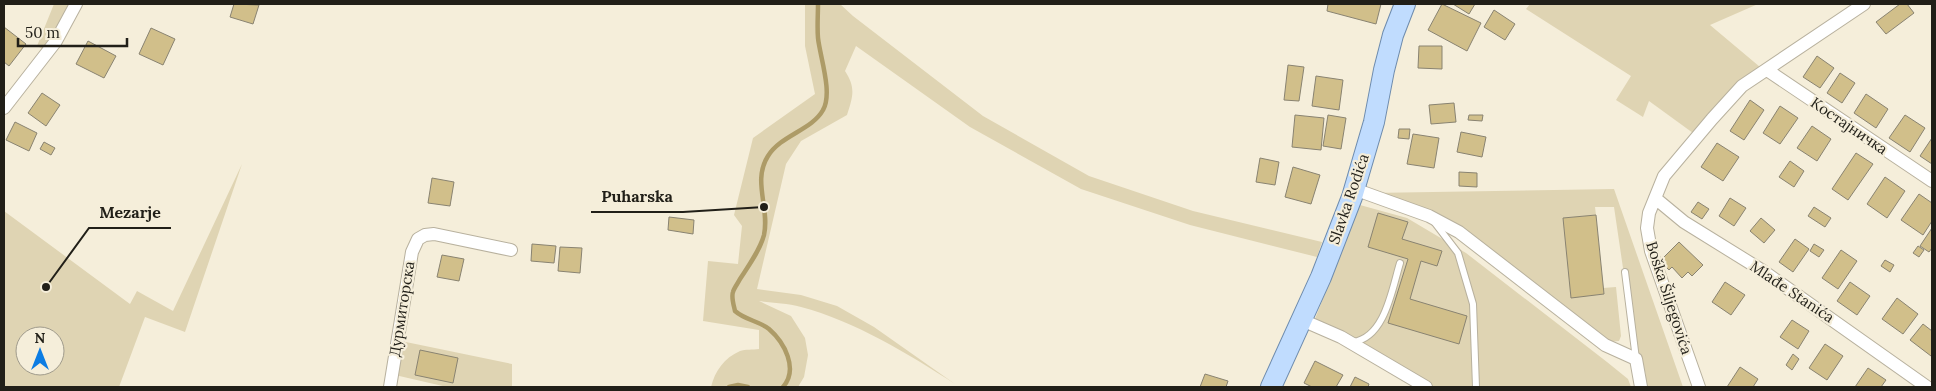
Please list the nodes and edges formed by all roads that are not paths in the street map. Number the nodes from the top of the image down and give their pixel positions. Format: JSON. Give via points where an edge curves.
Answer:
{"nodes":[{"id":1,"x":76,"y":4,"type":"edge"},
{"id":2,"x":1405,"y":4,"type":"edge"},
{"id":3,"x":1864,"y":4,"type":"edge"},
{"id":4,"x":1767,"y":70,"type":"junction"},
{"id":5,"x":4,"y":108,"type":"edge"},
{"id":6,"x":1932,"y":181,"type":"edge"},
{"id":7,"x":1354,"y":189,"type":"junction"},
{"id":8,"x":1656,"y":198,"type":"junction"},
{"id":9,"x":1429,"y":216,"type":"junction"},
{"id":10,"x":511,"y":250,"type":"dead end"},
{"id":11,"x":1400,"y":263,"type":"dead end"},
{"id":12,"x":1625,"y":272,"type":"dead end"},
{"id":13,"x":1302,"y":320,"type":"junction"},
{"id":14,"x":1349,"y":342,"type":"junction"},
{"id":15,"x":1636,"y":359,"type":"junction"},
{"id":16,"x":390,"y":387,"type":"edge"},
{"id":17,"x":1271,"y":387,"type":"edge"},
{"id":18,"x":1426,"y":387,"type":"edge"},
{"id":19,"x":1476,"y":387,"type":"edge"},
{"id":20,"x":1641,"y":387,"type":"edge"},
{"id":21,"x":1698,"y":387,"type":"edge"},
{"id":22,"x":1927,"y":387,"type":"edge"}],
"edges":[{"from":1,"to":5,"type":"street","via":[[56,41]]},
{"from":2,"to":7,"type":"main road","name":"Slavka Rodića","via":[[1393,35],[1374,122]]},
{"from":3,"to":4,"type":"street","name":"Boška Šiljegovića"},
{"from":4,"to":6,"type":"street","name":"Костајничка"},
{"from":4,"to":8,"type":"street","name":"Boška Šiljegovića","via":[[1742,86],[1712,119],[1664,176]]},
{"from":7,"to":9,"type":"street"},
{"from":7,"to":13,"type":"main road","name":"Slavka Rodića"},
{"from":8,"to":21,"type":"street","name":"Boška Šiljegovića","via":[[1647,228],[1651,251]]},
{"from":8,"to":22,"type":"street","name":"Mlađe Stanića","via":[[1684,222],[1763,271]]},
{"from":9,"to":15,"type":"street","via":[[1458,232],[1605,345]]},
{"from":9,"to":19,"type":"lane","via":[[1458,253],[1473,304]]},
{"from":10,"to":16,"type":"street","name":"Дурмиторска","via":[[434,234],[418,239],[408,271]]},
{"from":11,"to":14,"type":"lane","via":[[1381,322],[1364,339]]},
{"from":12,"to":15,"type":"lane"},
{"from":13,"to":14,"type":"street"},
{"from":13,"to":17,"type":"main road","name":"Slavka Rodića"},
{"from":14,"to":18,"type":"street"},
{"from":15,"to":20,"type":"street"}]}
